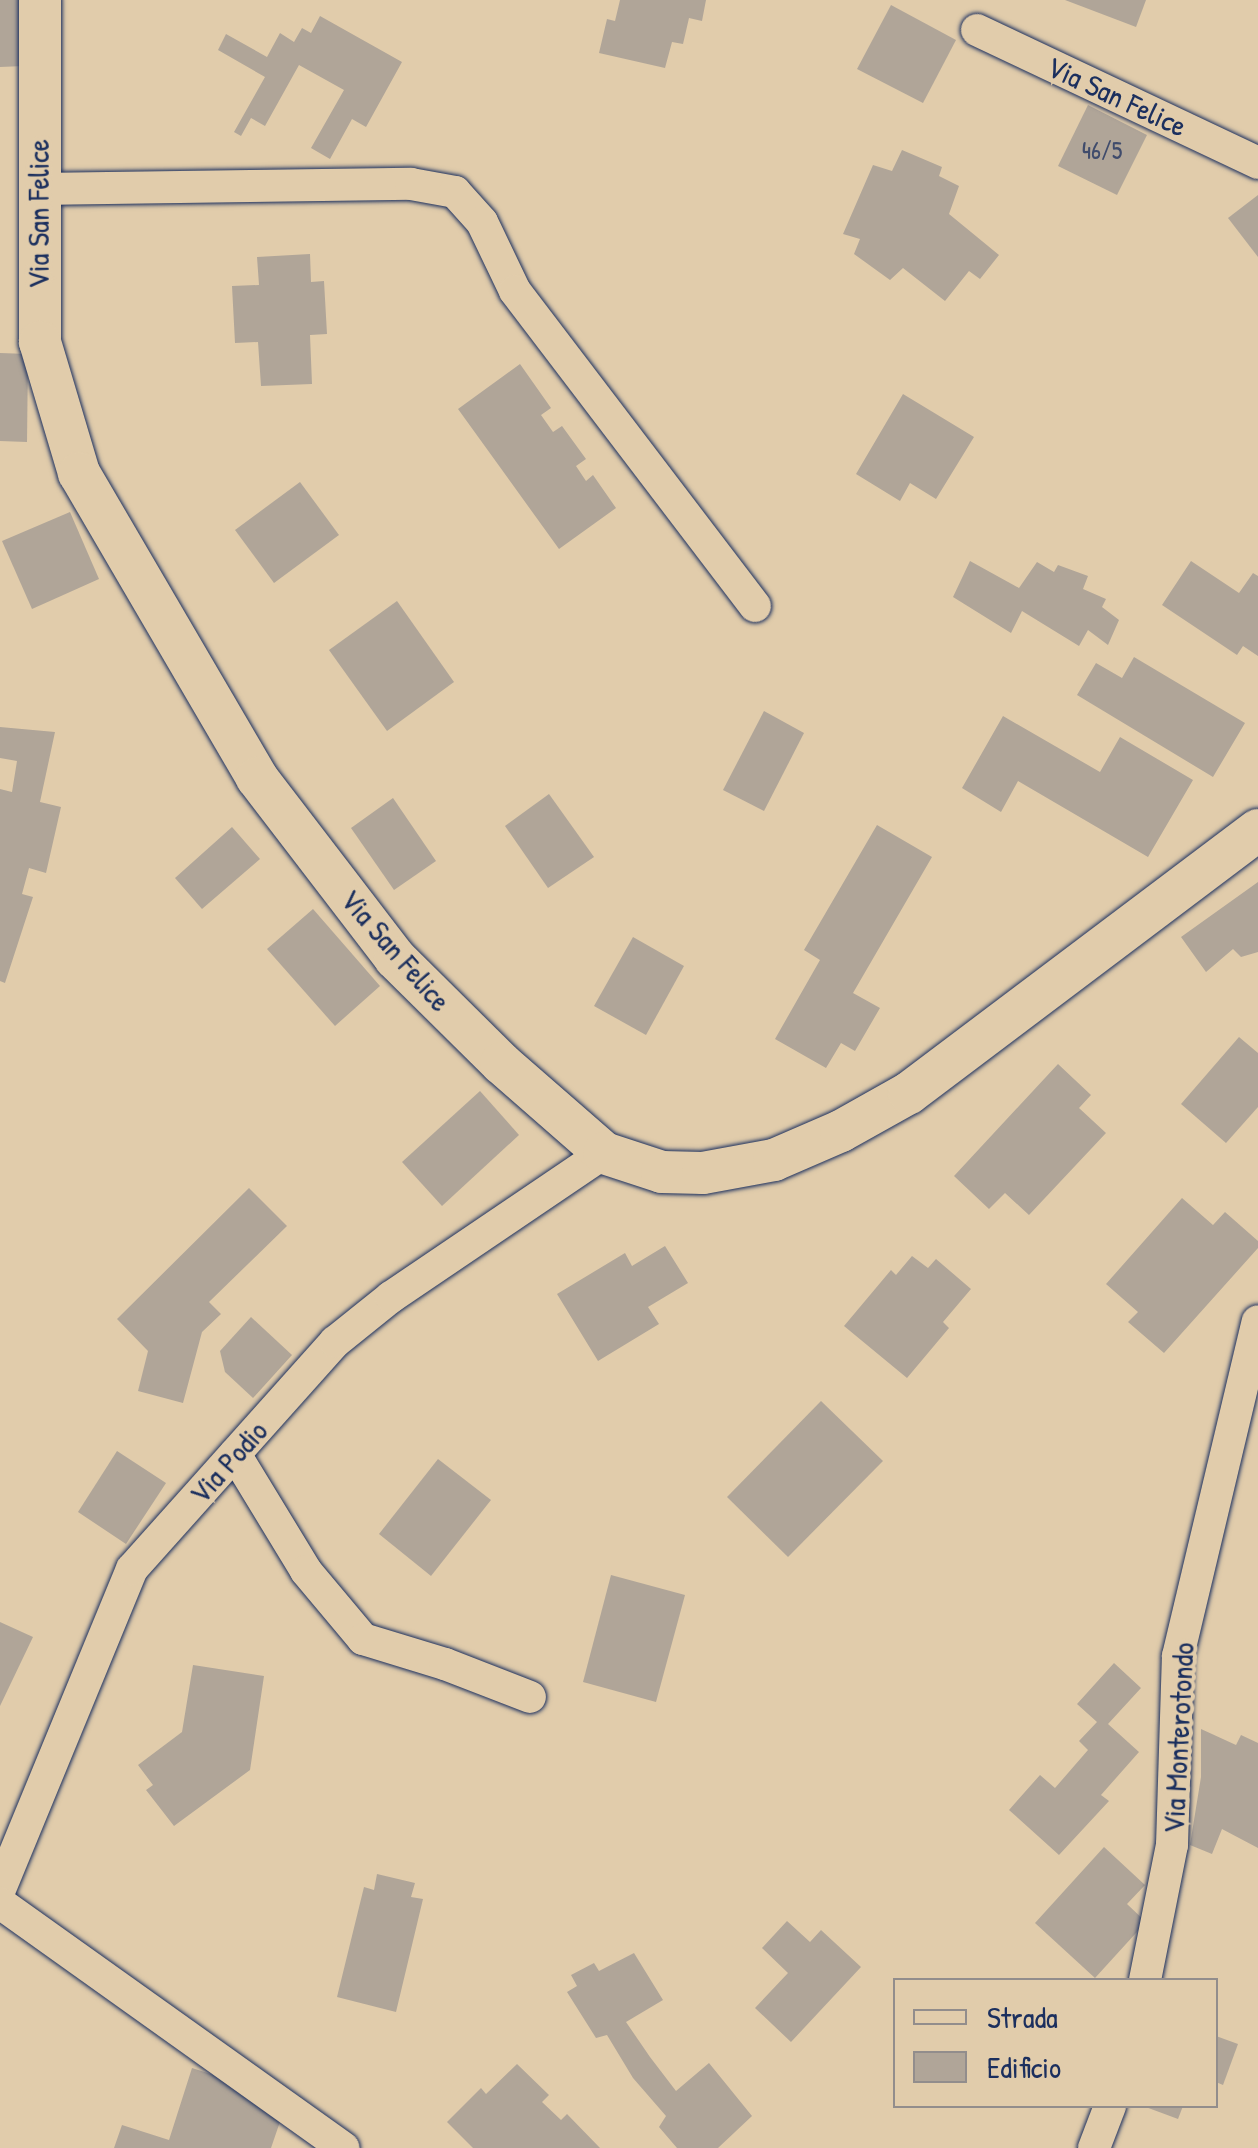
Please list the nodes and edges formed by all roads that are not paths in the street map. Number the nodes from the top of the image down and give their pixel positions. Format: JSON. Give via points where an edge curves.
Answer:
{"nodes":[{"id":1,"x":40,"y":0,"type":"edge"},
{"id":2,"x":977,"y":30,"type":"dead end"},
{"id":3,"x":1258,"y":163,"type":"edge"},
{"id":4,"x":37,"y":189,"type":"junction"},
{"id":5,"x":755,"y":606,"type":"dead end"},
{"id":6,"x":1258,"y":830,"type":"edge"},
{"id":7,"x":604,"y":1152,"type":"junction"},
{"id":8,"x":1258,"y":1322,"type":"edge"},
{"id":9,"x":235,"y":1454,"type":"junction"},
{"id":10,"x":530,"y":1697,"type":"dead end"},
{"id":11,"x":0,"y":1889,"type":"edge"},
{"id":12,"x":0,"y":1903,"type":"edge"},
{"id":13,"x":1145,"y":1978,"type":"edge"},
{"id":14,"x":1109,"y":2108,"type":"edge"},
{"id":15,"x":343,"y":2148,"type":"edge"},
{"id":16,"x":1094,"y":2148,"type":"edge"}],
"edges":[{"from":1,"to":4,"type":"street","name":"Via San Felice"},
{"from":2,"to":3,"type":"street","name":"Via San Felice"},
{"from":4,"to":5,"type":"street","via":[[411,184],[455,192],[482,222],[516,292]]},
{"from":4,"to":7,"type":"street","name":"Via San Felice","via":[[40,342],[79,473],[247,762],[395,958]]},
{"from":6,"to":7,"type":"street","name":"Via San Felice","via":[[909,1092],[841,1131],[774,1160],[703,1174],[662,1172]]},
{"from":7,"to":9,"type":"street","name":"Via Podio","via":[[335,1342]]},
{"from":8,"to":13,"type":"street","name":"Via Monterotondo","via":[[1178,1656],[1172,1845]]},
{"from":9,"to":10,"type":"street","via":[[306,1571],[363,1638]]},
{"from":9,"to":11,"type":"street","name":"Via Podio","via":[[132,1569]]},
{"from":12,"to":15,"type":"street"},
{"from":14,"to":16,"type":"street"}]}
